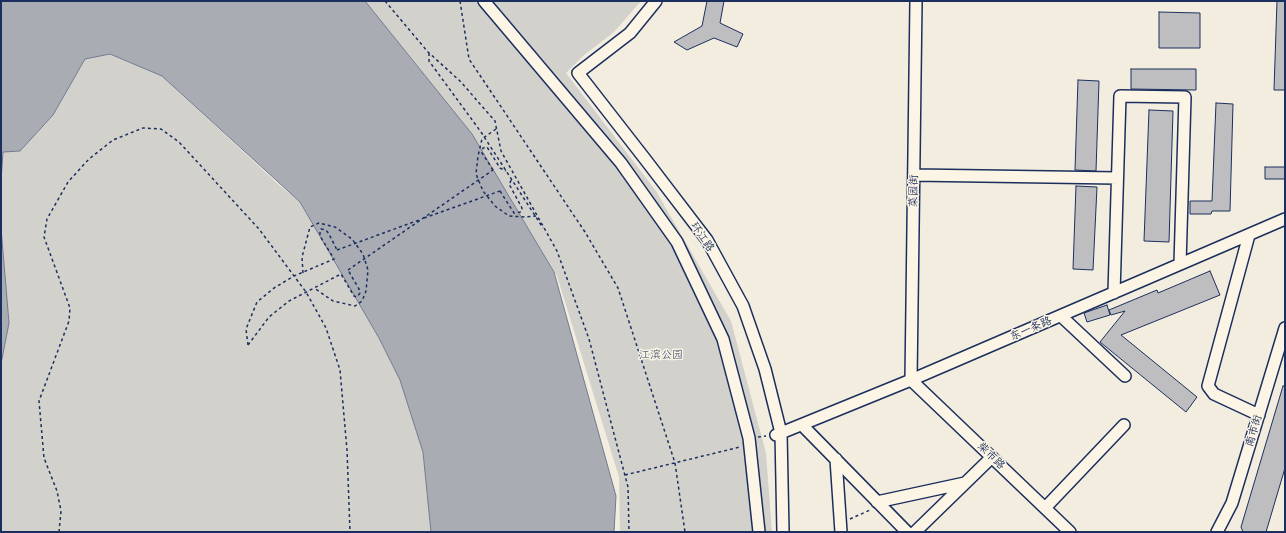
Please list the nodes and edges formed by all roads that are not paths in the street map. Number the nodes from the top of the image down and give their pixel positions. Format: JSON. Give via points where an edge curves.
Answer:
{"nodes":[{"id":1,"x":484,"y":1,"type":"edge"},
{"id":2,"x":656,"y":1,"type":"edge"},
{"id":3,"x":916,"y":1,"type":"edge"},
{"id":4,"x":914,"y":175,"type":"junction"},
{"id":5,"x":1117,"y":178,"type":"junction"},
{"id":6,"x":1285,"y":219,"type":"edge"},
{"id":7,"x":1249,"y":235,"type":"junction"},
{"id":8,"x":1180,"y":264,"type":"junction"},
{"id":9,"x":1114,"y":293,"type":"junction"},
{"id":10,"x":1061,"y":316,"type":"junction"},
{"id":11,"x":1285,"y":328,"type":"edge"},
{"id":12,"x":1125,"y":376,"type":"dead end"},
{"id":13,"x":911,"y":380,"type":"junction"},
{"id":14,"x":1259,"y":415,"type":"junction"},
{"id":15,"x":802,"y":424,"type":"junction"},
{"id":16,"x":1124,"y":425,"type":"dead end"},
{"id":17,"x":779,"y":434,"type":"junction"},
{"id":18,"x":992,"y":457,"type":"junction"},
{"id":19,"x":836,"y":459,"type":"junction"},
{"id":20,"x":965,"y":482,"type":"junction"},
{"id":21,"x":879,"y":504,"type":"junction"},
{"id":22,"x":1045,"y":508,"type":"junction"},
{"id":23,"x":841,"y":528,"type":"edge"},
{"id":24,"x":759,"y":532,"type":"edge"},
{"id":25,"x":783,"y":532,"type":"edge"},
{"id":26,"x":907,"y":532,"type":"edge"},
{"id":27,"x":915,"y":532,"type":"edge"},
{"id":28,"x":1070,"y":532,"type":"edge"},
{"id":29,"x":1217,"y":532,"type":"edge"}],
"edges":[{"from":1,"to":24,"type":"street","via":[[621,162],[677,242],[723,339],[749,441]]},
{"from":2,"to":17,"type":"street","name":"环江路","via":[[630,33],[578,74],[706,240],[743,306],[765,369]]},
{"from":3,"to":4,"type":"street","name":"菜园街"},
{"from":4,"to":5,"type":"street"},
{"from":4,"to":13,"type":"street","name":"菜园街"},
{"from":5,"to":8,"type":"street","via":[[1120,96],[1185,97]]},
{"from":5,"to":9,"type":"street"},
{"from":6,"to":7,"type":"street","name":"东一条路"},
{"from":7,"to":8,"type":"street","name":"东一条路"},
{"from":7,"to":14,"type":"street","via":[[1208,386],[1214,394]]},
{"from":8,"to":9,"type":"street","name":"东一条路"},
{"from":9,"to":10,"type":"street","name":"东一条路"},
{"from":10,"to":12,"type":"street"},
{"from":10,"to":13,"type":"street","name":"东一条路"},
{"from":11,"to":14,"type":"street","name":"南市街"},
{"from":13,"to":15,"type":"street","name":"东一条路"},
{"from":13,"to":18,"type":"street","name":"柴市路"},
{"from":14,"to":29,"type":"street","name":"南市街","via":[[1232,503]]},
{"from":15,"to":17,"type":"street","name":"东一条路"},
{"from":15,"to":19,"type":"street"},
{"from":16,"to":22,"type":"street"},
{"from":17,"to":25,"type":"street","name":"环江路"},
{"from":18,"to":20,"type":"street"},
{"from":18,"to":22,"type":"street","name":"柴市路"},
{"from":19,"to":21,"type":"street"},
{"from":19,"to":23,"type":"street"},
{"from":20,"to":21,"type":"street"},
{"from":20,"to":27,"type":"street"},
{"from":21,"to":26,"type":"street"},
{"from":22,"to":28,"type":"street","name":"柴市路"}]}
